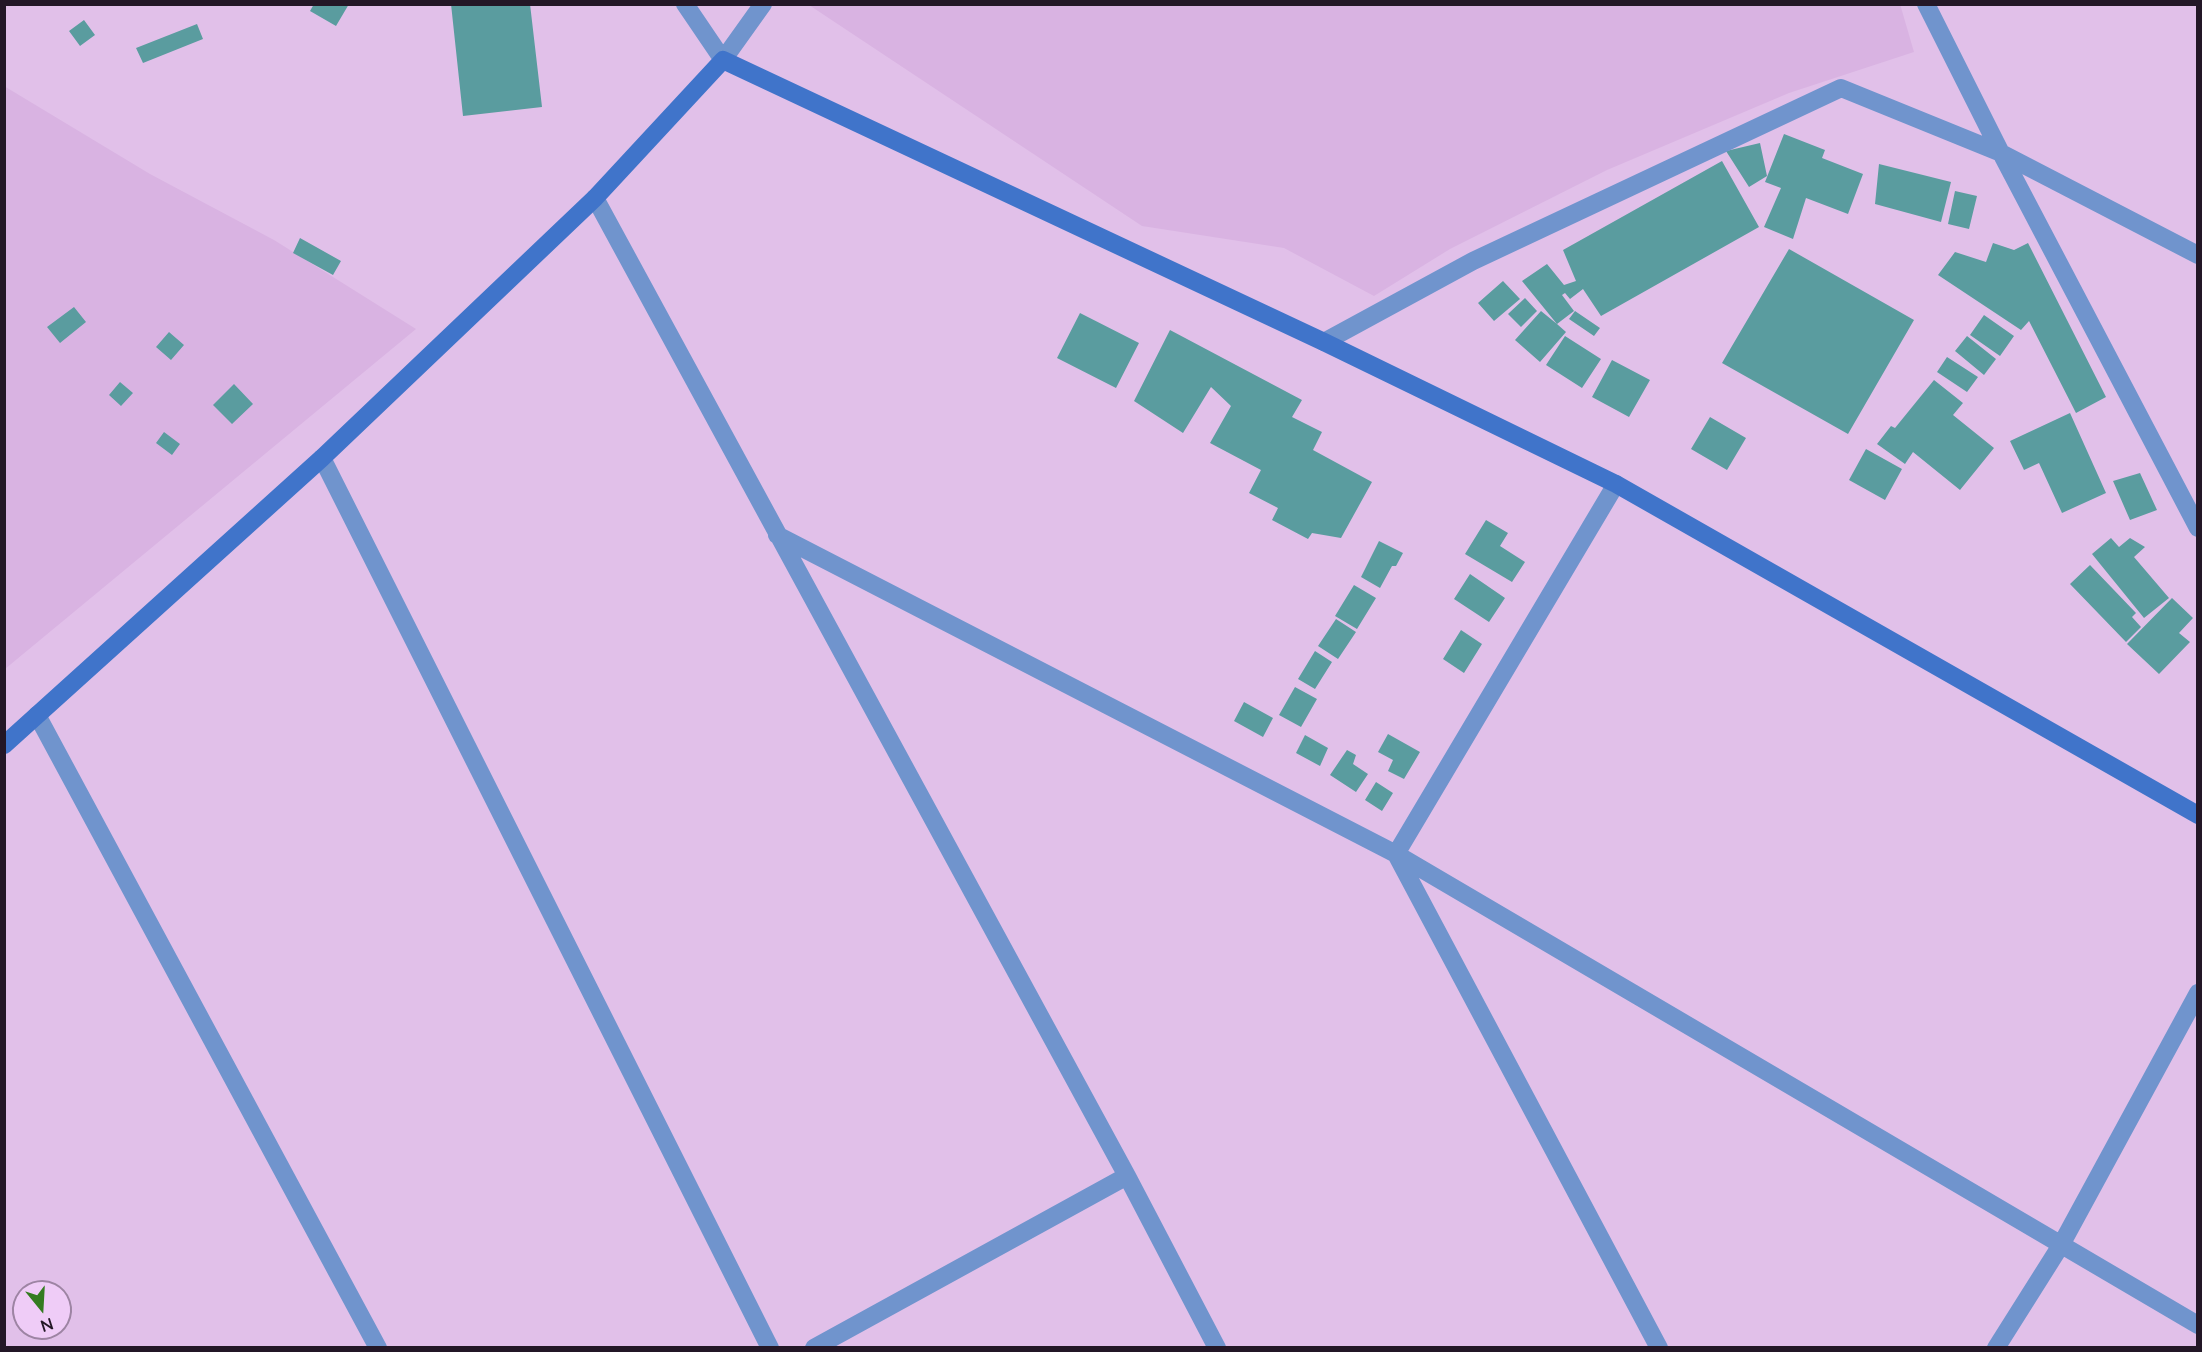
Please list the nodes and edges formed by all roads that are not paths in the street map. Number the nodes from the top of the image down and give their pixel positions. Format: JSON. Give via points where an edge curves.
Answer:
{"nodes":[{"id":1,"x":685,"y":4,"type":"edge"},
{"id":2,"x":762,"y":4,"type":"edge"},
{"id":3,"x":1926,"y":4,"type":"edge"},
{"id":4,"x":723,"y":60,"type":"junction"},
{"id":5,"x":2001,"y":153,"type":"junction"},
{"id":6,"x":595,"y":198,"type":"junction"},
{"id":7,"x":2198,"y":255,"type":"edge"},
{"id":8,"x":1324,"y":342,"type":"junction"},
{"id":9,"x":322,"y":458,"type":"junction"},
{"id":10,"x":1616,"y":484,"type":"junction"},
{"id":11,"x":2198,"y":528,"type":"edge"},
{"id":12,"x":777,"y":535,"type":"junction"},
{"id":13,"x":37,"y":715,"type":"junction"},
{"id":14,"x":4,"y":745,"type":"edge"},
{"id":15,"x":2198,"y":815,"type":"edge"},
{"id":16,"x":1396,"y":854,"type":"junction"},
{"id":17,"x":2198,"y":993,"type":"edge"},
{"id":18,"x":1127,"y":1176,"type":"junction"},
{"id":19,"x":2061,"y":1245,"type":"junction"},
{"id":20,"x":2198,"y":1325,"type":"edge"},
{"id":21,"x":378,"y":1347,"type":"edge"},
{"id":22,"x":770,"y":1347,"type":"edge"},
{"id":23,"x":814,"y":1347,"type":"edge"},
{"id":24,"x":1217,"y":1347,"type":"edge"},
{"id":25,"x":1659,"y":1347,"type":"edge"},
{"id":26,"x":1996,"y":1347,"type":"edge"}],
"edges":[{"from":1,"to":4,"type":"street"},
{"from":2,"to":4,"type":"street"},
{"from":3,"to":5,"type":"street"},
{"from":4,"to":6,"type":"street"},
{"from":4,"to":8,"type":"street"},
{"from":5,"to":7,"type":"street"},
{"from":5,"to":8,"type":"street","via":[[1841,88],[1473,261]]},
{"from":5,"to":11,"type":"street"},
{"from":6,"to":9,"type":"street"},
{"from":6,"to":12,"type":"street"},
{"from":8,"to":10,"type":"street"},
{"from":9,"to":13,"type":"street"},
{"from":9,"to":22,"type":"street"},
{"from":10,"to":15,"type":"street"},
{"from":10,"to":16,"type":"street"},
{"from":12,"to":16,"type":"street"},
{"from":12,"to":18,"type":"street"},
{"from":13,"to":14,"type":"street"},
{"from":13,"to":21,"type":"street"},
{"from":16,"to":19,"type":"street"},
{"from":16,"to":25,"type":"street"},
{"from":17,"to":19,"type":"street"},
{"from":18,"to":23,"type":"street"},
{"from":18,"to":24,"type":"street"},
{"from":19,"to":20,"type":"street"},
{"from":19,"to":26,"type":"street"}]}
